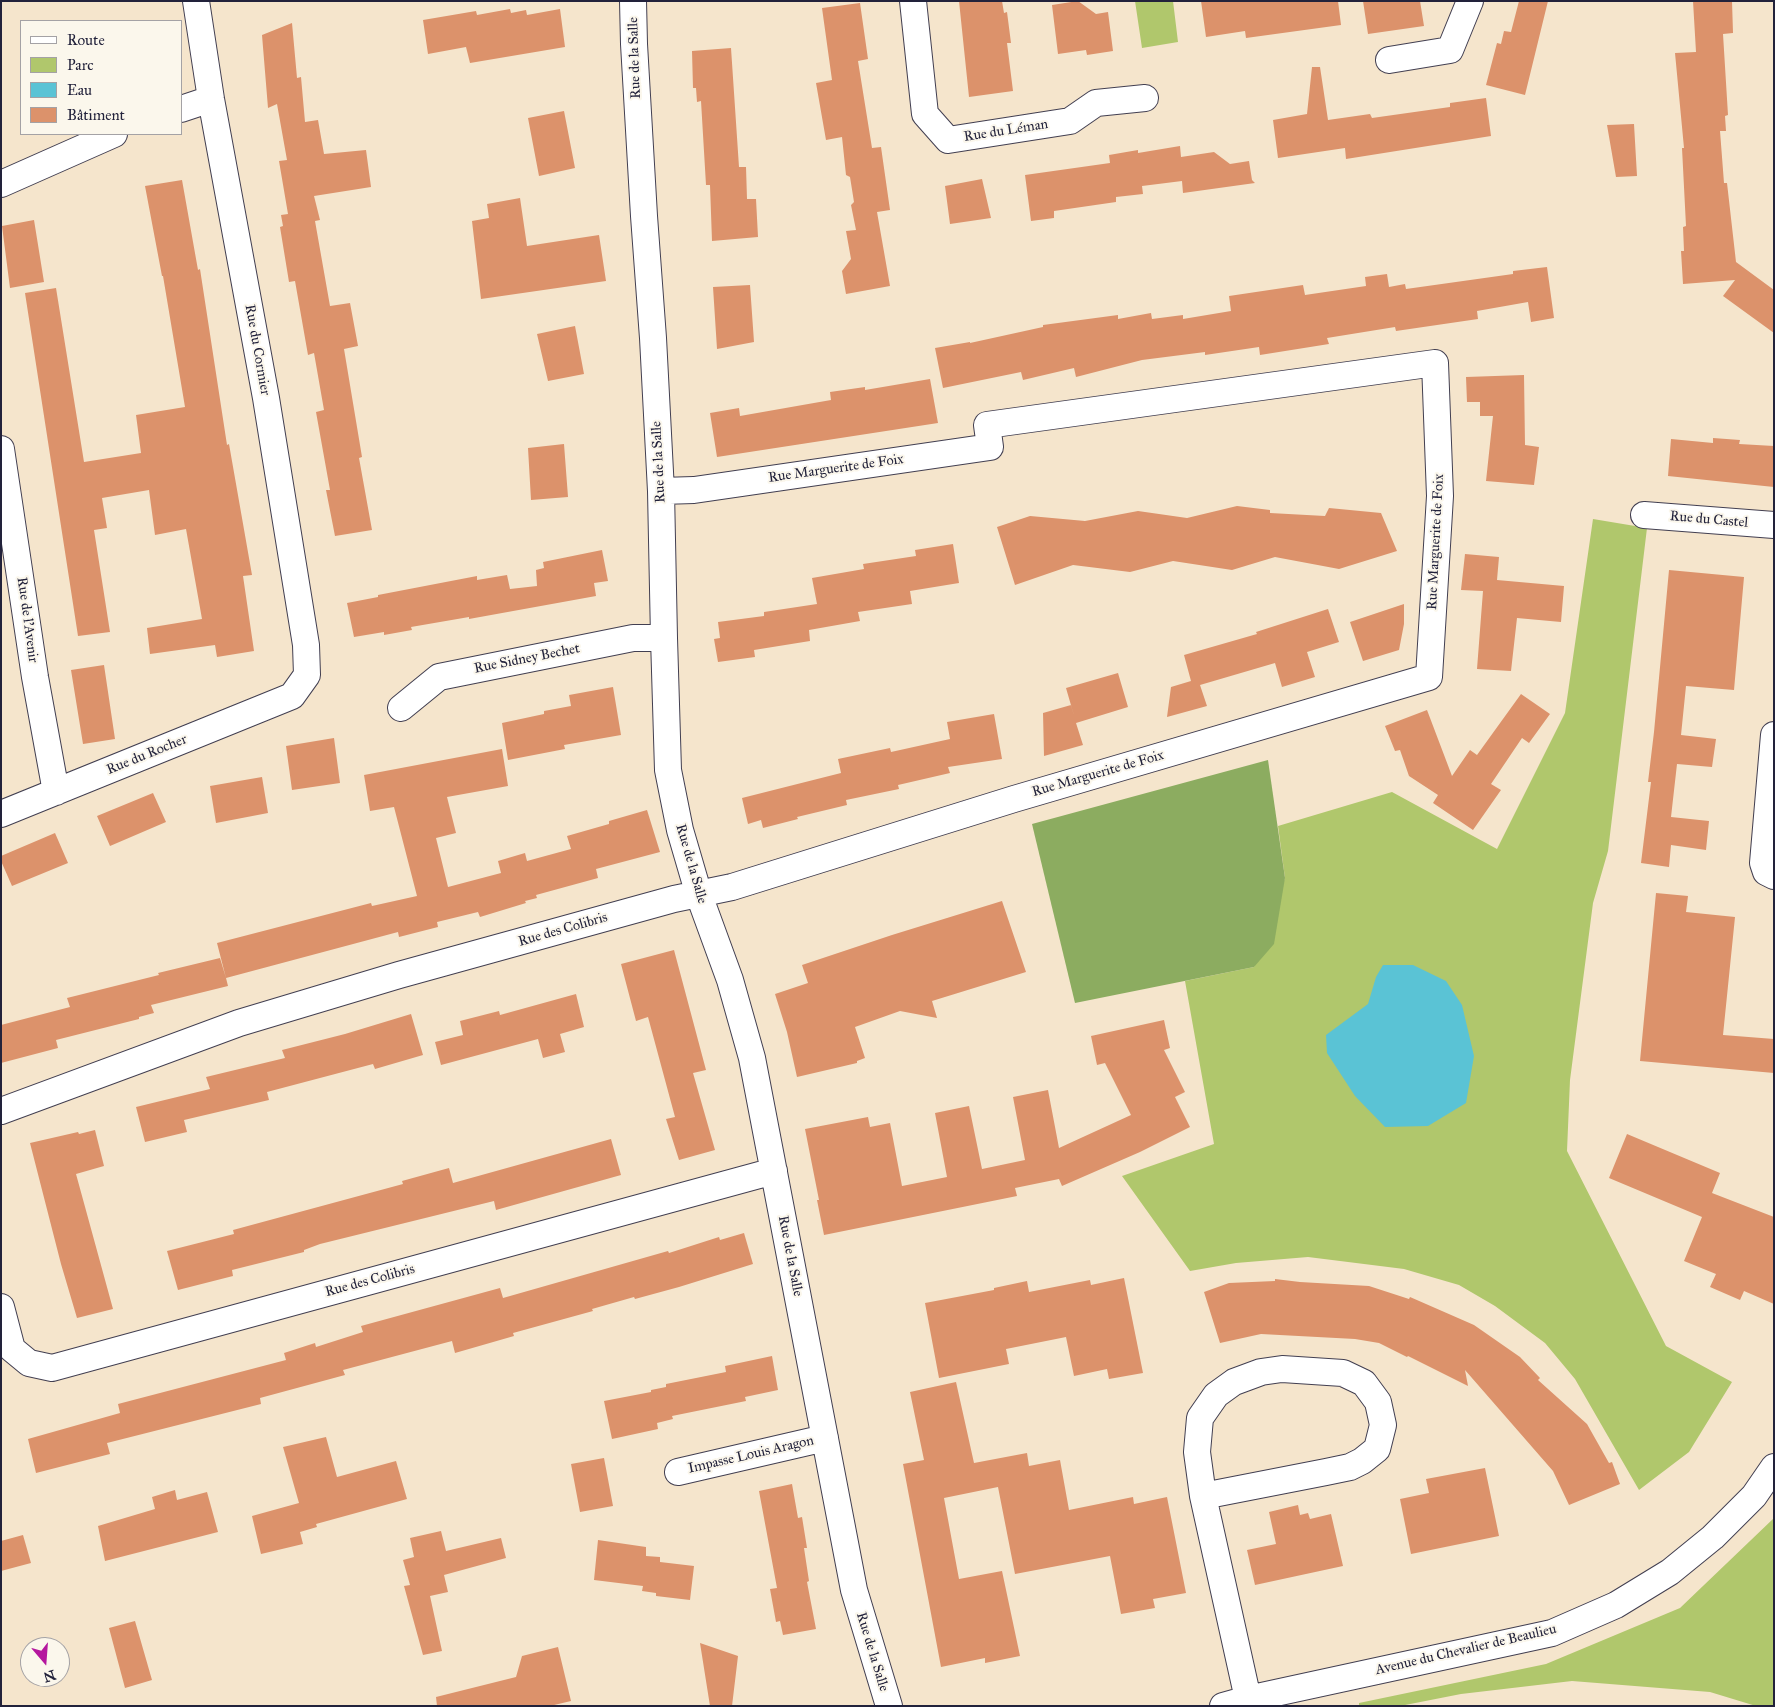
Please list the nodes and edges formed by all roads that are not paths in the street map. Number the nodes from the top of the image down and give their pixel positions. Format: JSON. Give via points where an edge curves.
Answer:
{"nodes":[{"id":1,"x":196,"y":1,"type":"edge"},
{"id":2,"x":633,"y":1,"type":"edge"},
{"id":3,"x":913,"y":1,"type":"edge"},
{"id":4,"x":1470,"y":1,"type":"edge"},
{"id":5,"x":1389,"y":60,"type":"dead end"},
{"id":6,"x":1145,"y":98,"type":"dead end"},
{"id":7,"x":211,"y":99,"type":"junction"},
{"id":8,"x":182,"y":109,"type":"edge"},
{"id":9,"x":112,"y":135,"type":"edge"},
{"id":10,"x":1,"y":184,"type":"edge"},
{"id":11,"x":1,"y":448,"type":"edge"},
{"id":12,"x":661,"y":490,"type":"junction"},
{"id":13,"x":1644,"y":515,"type":"dead end"},
{"id":14,"x":1774,"y":525,"type":"edge"},
{"id":15,"x":664,"y":638,"type":"junction"},
{"id":16,"x":292,"y":696,"type":"joint"},
{"id":17,"x":401,"y":708,"type":"dead end"},
{"id":18,"x":1774,"y":735,"type":"edge"},
{"id":19,"x":56,"y":792,"type":"junction"},
{"id":20,"x":1,"y":814,"type":"edge"},
{"id":21,"x":1774,"y":876,"type":"edge"},
{"id":22,"x":699,"y":895,"type":"junction"},
{"id":23,"x":1,"y":1111,"type":"edge"},
{"id":24,"x":774,"y":1171,"type":"junction"},
{"id":25,"x":1,"y":1307,"type":"edge"},
{"id":26,"x":825,"y":1438,"type":"junction"},
{"id":27,"x":1774,"y":1468,"type":"edge"},
{"id":28,"x":678,"y":1472,"type":"dead end"},
{"id":29,"x":1203,"y":1496,"type":"junction"},
{"id":30,"x":1248,"y":1699,"type":"junction"},
{"id":31,"x":889,"y":1706,"type":"edge"},
{"id":32,"x":1222,"y":1706,"type":"edge"}],
"edges":[{"from":1,"to":7,"type":"street","name":"Rue du Cormier"},
{"from":2,"to":12,"type":"street","name":"Rue de la Salle"},
{"from":3,"to":6,"type":"street","name":"Rue du Léman","via":[[925,114],[948,140],[1070,121],[1096,103]]},
{"from":4,"to":5,"type":"street","via":[[1450,50]]},
{"from":7,"to":8,"type":"street"},
{"from":7,"to":16,"type":"street","name":"Rue du Cormier","via":[[266,398],[306,645],[307,675]]},
{"from":9,"to":10,"type":"street"},
{"from":11,"to":19,"type":"street","name":"Rue de l'Avenir","via":[[35,677]]},
{"from":12,"to":15,"type":"street","name":"Rue de la Salle"},
{"from":12,"to":22,"type":"street","name":"Rue Marguerite de Foix","via":[[694,490],[990,447],[987,425],[1435,363],[1440,496],[1429,677]]},
{"from":13,"to":14,"type":"street","name":"Rue du Castel"},
{"from":15,"to":17,"type":"street","name":"Rue Sidney Bechet","via":[[633,638],[440,677]]},
{"from":15,"to":22,"type":"street","name":"Rue de la Salle","via":[[668,770],[680,830]]},
{"from":16,"to":19,"type":"street","name":"Rue du Rocher"},
{"from":18,"to":21,"type":"street","via":[[1763,864],[1766,872]]},
{"from":19,"to":20,"type":"street","name":"Rue du Rocher"},
{"from":22,"to":23,"type":"street","name":"Rue des Colibris","via":[[674,899],[399,975],[239,1023]]},
{"from":22,"to":24,"type":"street","name":"Rue de la Salle","via":[[730,980],[752,1058]]},
{"from":24,"to":25,"type":"street","name":"Rue des Colibris","via":[[52,1368],[29,1363],[12,1349]]},
{"from":24,"to":26,"type":"street","name":"Rue de la Salle"},
{"from":26,"to":28,"type":"street","name":"Impasse Louis Aragon"},
{"from":26,"to":31,"type":"street","name":"Rue de la Salle","via":[[854,1590]]},
{"from":27,"to":30,"type":"street","name":"Avenue du Chevalier de Beaulieu","via":[[1754,1496],[1713,1537],[1670,1572],[1608,1608],[1552,1633]]},
{"from":29,"to":29,"type":"street","via":[[1197,1452],[1200,1418],[1216,1395],[1234,1382],[1261,1372],[1282,1369],[1343,1373],[1364,1382],[1378,1402],[1384,1425],[1377,1449],[1362,1461],[1350,1467]]},
{"from":29,"to":30,"type":"street"},
{"from":30,"to":32,"type":"street","name":"Avenue du Chevalier de Beaulieu"}]}
